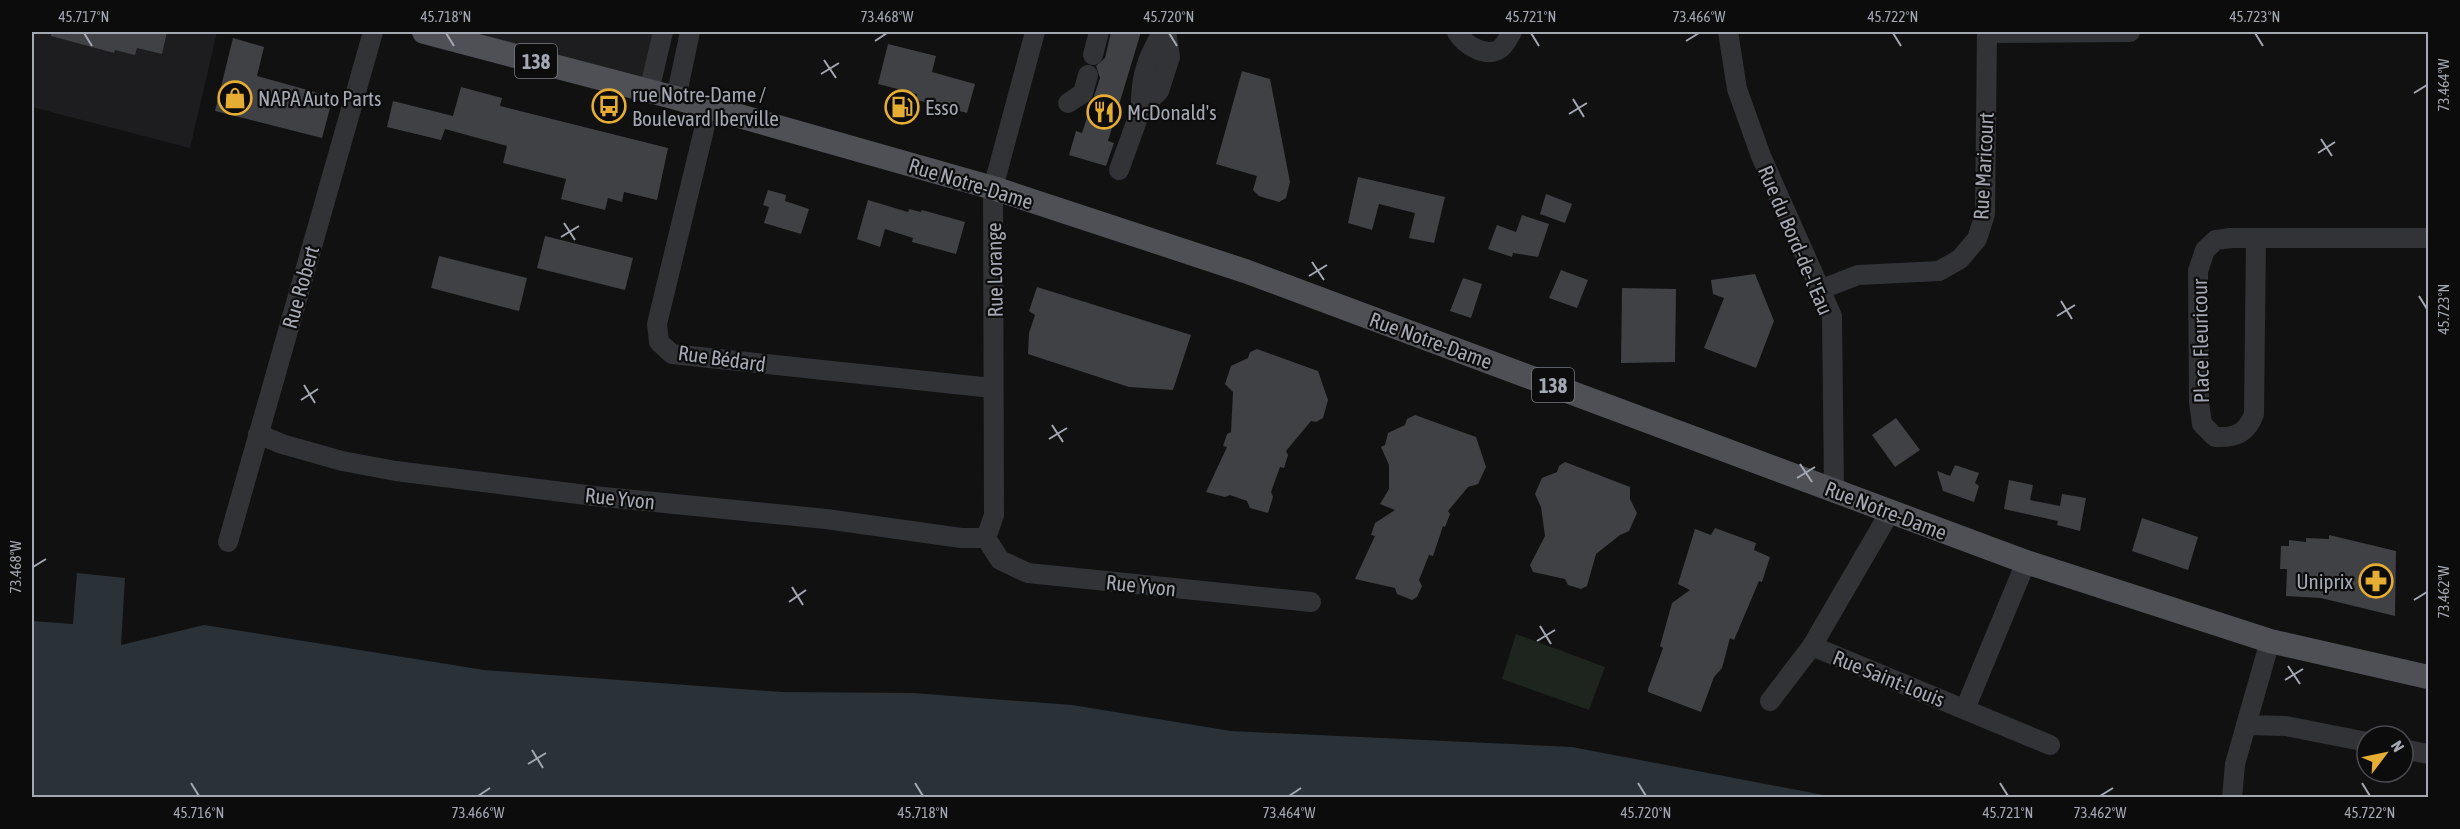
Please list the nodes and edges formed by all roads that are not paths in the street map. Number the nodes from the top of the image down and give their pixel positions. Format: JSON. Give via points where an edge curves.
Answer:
{"nodes":[{"id":1,"x":373,"y":32,"type":"edge"},
{"id":2,"x":663,"y":32,"type":"edge"},
{"id":3,"x":690,"y":32,"type":"edge"},
{"id":4,"x":1035,"y":32,"type":"edge"},
{"id":5,"x":1099,"y":32,"type":"edge"},
{"id":6,"x":1165,"y":32,"type":"edge"},
{"id":7,"x":1457,"y":32,"type":"edge"},
{"id":8,"x":1512,"y":32,"type":"edge"},
{"id":9,"x":1728,"y":32,"type":"edge"},
{"id":10,"x":1987,"y":32,"type":"edge"},
{"id":11,"x":2130,"y":32,"type":"edge"},
{"id":12,"x":434,"y":33,"type":"edge"},
{"id":13,"x":1093,"y":55,"type":"dead end"},
{"id":14,"x":1088,"y":75,"type":"dead end"},
{"id":15,"x":649,"y":91,"type":"junction"},
{"id":16,"x":676,"y":98,"type":"junction"},
{"id":17,"x":1068,"y":103,"type":"dead end"},
{"id":18,"x":709,"y":108,"type":"junction"},
{"id":19,"x":1119,"y":170,"type":"dead end"},
{"id":20,"x":993,"y":188,"type":"junction"},
{"id":21,"x":2428,"y":238,"type":"edge"},
{"id":22,"x":2256,"y":239,"type":"junction"},
{"id":23,"x":1822,"y":289,"type":"junction"},
{"id":24,"x":992,"y":388,"type":"junction"},
{"id":25,"x":258,"y":434,"type":"junction"},
{"id":26,"x":1834,"y":490,"type":"junction"},
{"id":27,"x":1890,"y":512,"type":"junction"},
{"id":28,"x":986,"y":538,"type":"junction"},
{"id":29,"x":228,"y":542,"type":"dead end"},
{"id":30,"x":2026,"y":562,"type":"junction"},
{"id":31,"x":1311,"y":602,"type":"dead end"},
{"id":32,"x":2270,"y":641,"type":"junction"},
{"id":33,"x":1812,"y":646,"type":"junction"},
{"id":34,"x":2428,"y":677,"type":"edge"},
{"id":35,"x":1770,"y":701,"type":"dead end"},
{"id":36,"x":1965,"y":709,"type":"junction"},
{"id":37,"x":2246,"y":725,"type":"junction"},
{"id":38,"x":2355,"y":740,"type":"edge"},
{"id":39,"x":2050,"y":746,"type":"dead end"},
{"id":40,"x":2232,"y":798,"type":"edge"}],
"edges":[{"from":1,"to":25,"type":"street","name":"Rue Robert"},
{"from":2,"to":15,"type":"street"},
{"from":3,"to":16,"type":"street"},
{"from":4,"to":20,"type":"street","name":"Rue Lorange"},
{"from":5,"to":13,"type":"street"},
{"from":6,"to":19,"type":"street","via":[[1170,57],[1159,91],[1141,109]]},
{"from":7,"to":8,"type":"street","via":[[1476,50],[1494,51],[1502,47]]},
{"from":9,"to":23,"type":"street","name":"Rue du Bord-de-l'Eau","via":[[1737,89],[1761,156]]},
{"from":10,"to":11,"type":"street"},
{"from":10,"to":23,"type":"street","name":"Rue Maricourt","via":[[1985,213],[1977,239],[1960,259],[1939,271],[1858,275]]},
{"from":12,"to":15,"type":"main road","name":"Rue Notre-Dame","number":"138"},
{"from":14,"to":17,"type":"street","via":[[1083,93]]},
{"from":15,"to":16,"type":"main road","name":"Rue Notre-Dame","number":"138"},
{"from":16,"to":18,"type":"main road","name":"Rue Notre-Dame","number":"138"},
{"from":18,"to":20,"type":"main road","name":"Rue Notre-Dame","number":"138"},
{"from":18,"to":24,"type":"street","name":"Rue Bédard","via":[[657,324],[659,342],[672,354]]},
{"from":20,"to":24,"type":"street","name":"Rue Lorange"},
{"from":20,"to":26,"type":"main road","name":"Rue Notre-Dame","number":"138","via":[[1245,271]]},
{"from":21,"to":22,"type":"street","name":"Place Fleuricour"},
{"from":22,"to":22,"type":"street","name":"Place Fleuricour","via":[[2254,414],[2239,435],[2216,437],[2202,424],[2199,402],[2198,271],[2205,250],[2216,240]]},
{"from":23,"to":26,"type":"street","name":"Rue du Bord-de-l'Eau","via":[[1832,316]]},
{"from":24,"to":28,"type":"street","name":"Rue Lorange","via":[[994,515]]},
{"from":25,"to":28,"type":"street","name":"Rue Yvon","via":[[342,461],[396,471]]},
{"from":25,"to":29,"type":"street","name":"Rue Robert"},
{"from":26,"to":27,"type":"main road","name":"Rue Notre-Dame","number":"138"},
{"from":27,"to":30,"type":"main road","name":"Rue Notre-Dame","number":"138"},
{"from":27,"to":33,"type":"street"},
{"from":28,"to":31,"type":"street","name":"Rue Yvon","via":[[1000,560],[1028,573]]},
{"from":30,"to":32,"type":"main road","name":"Rue Notre-Dame","number":"138"},
{"from":30,"to":36,"type":"street","name":"Rue Saint-Louis"},
{"from":32,"to":34,"type":"main road","name":"Rue Notre-Dame","number":"138"},
{"from":32,"to":37,"type":"street"},
{"from":33,"to":35,"type":"street"},
{"from":33,"to":36,"type":"street","name":"Rue Saint-Louis"},
{"from":36,"to":39,"type":"street","name":"Rue Saint-Louis"},
{"from":37,"to":38,"type":"street","via":[[2286,726]]},
{"from":37,"to":40,"type":"street","via":[[2235,764]]}]}
